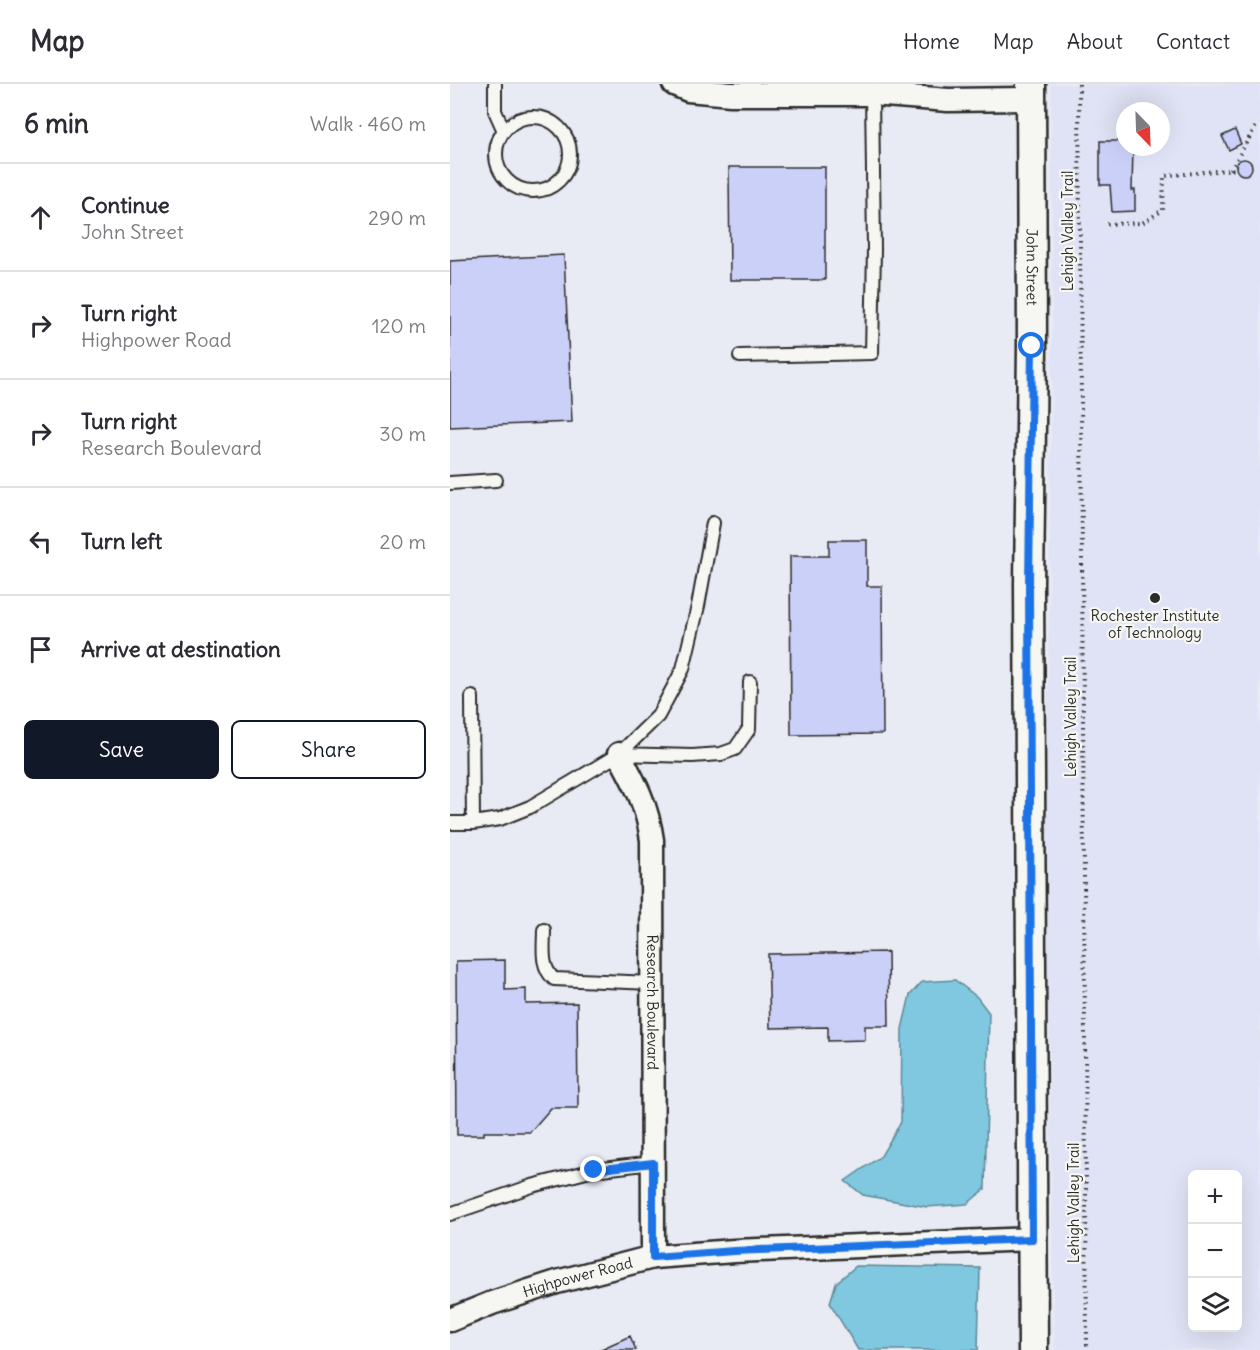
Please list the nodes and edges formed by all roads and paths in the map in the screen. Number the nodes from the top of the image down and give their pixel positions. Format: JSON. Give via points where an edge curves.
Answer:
{"nodes":[{"id":1,"x":495,"y":84,"type":"edge"},
{"id":2,"x":674,"y":84,"type":"edge"},
{"id":3,"x":1079,"y":84,"type":"edge"},
{"id":4,"x":731,"y":89,"type":"edge"},
{"id":5,"x":1031,"y":92,"type":"edge"},
{"id":6,"x":872,"y":94,"type":"junction"},
{"id":7,"x":1257,"y":124,"type":"dead end"},
{"id":8,"x":504,"y":131,"type":"junction"},
{"id":9,"x":1230,"y":170,"type":"junction"},
{"id":10,"x":1236,"y":170,"type":"dead end"},
{"id":11,"x":1107,"y":224,"type":"dead end"},
{"id":12,"x":740,"y":356,"type":"dead end"},
{"id":13,"x":496,"y":480,"type":"dead end"},
{"id":14,"x":450,"y":483,"type":"edge"},
{"id":15,"x":713,"y":523,"type":"dead end"},
{"id":16,"x":750,"y":682,"type":"dead end"},
{"id":17,"x":472,"y":697,"type":"dead end"},
{"id":18,"x":619,"y":754,"type":"junction"},
{"id":19,"x":450,"y":823,"type":"edge"},
{"id":20,"x":473,"y":823,"type":"junction"},
{"id":21,"x":544,"y":930,"type":"dead end"},
{"id":22,"x":653,"y":983,"type":"junction"},
{"id":23,"x":653,"y":1163,"type":"junction"},
{"id":24,"x":450,"y":1214,"type":"edge"},
{"id":25,"x":1032,"y":1239,"type":"junction"},
{"id":26,"x":653,"y":1257,"type":"junction"},
{"id":27,"x":450,"y":1319,"type":"edge"},
{"id":28,"x":1033,"y":1350,"type":"edge"},
{"id":29,"x":1087,"y":1350,"type":"edge"}],
"edges":[{"from":1,"to":8,"type":"lane","via":[[495,111]]},
{"from":2,"to":4,"type":"street","via":[[688,90]]},
{"from":3,"to":29,"type":"path","name":"Lehigh Valley Trail"},
{"from":4,"to":6,"type":"street"},
{"from":5,"to":6,"type":"street","via":[[948,100]]},
{"from":5,"to":25,"type":"street","name":"John Street"},
{"from":6,"to":12,"type":"lane","via":[[872,353]]},
{"from":7,"to":9,"type":"path"},
{"from":8,"to":8,"type":"lane","via":[[496,154],[498,166],[508,181],[524,190],[537,191],[559,180],[566,170],[569,146],[557,126],[536,117],[524,118]]},
{"from":9,"to":10,"type":"path"},
{"from":9,"to":11,"type":"path","via":[[1164,176],[1163,210],[1142,223]]},
{"from":13,"to":14,"type":"lane"},
{"from":15,"to":18,"type":"lane","via":[[683,669],[658,716]]},
{"from":16,"to":18,"type":"lane","via":[[749,729],[735,749],[692,756]]},
{"from":17,"to":20,"type":"lane"},
{"from":18,"to":20,"type":"lane","via":[[530,807],[500,819]]},
{"from":18,"to":22,"type":"street","name":"Research Boulevard","via":[[648,814],[652,840]]},
{"from":19,"to":20,"type":"lane"},
{"from":21,"to":22,"type":"lane","via":[[544,960],[554,979]]},
{"from":22,"to":23,"type":"street","name":"Research Boulevard"},
{"from":23,"to":24,"type":"lane","via":[[594,1170]]},
{"from":23,"to":26,"type":"street","name":"Research Boulevard"},
{"from":25,"to":26,"type":"street","name":"Highpower Road"},
{"from":25,"to":28,"type":"street","name":"John Street"},
{"from":26,"to":27,"type":"street","name":"Highpower Road","via":[[557,1282]]}]}
